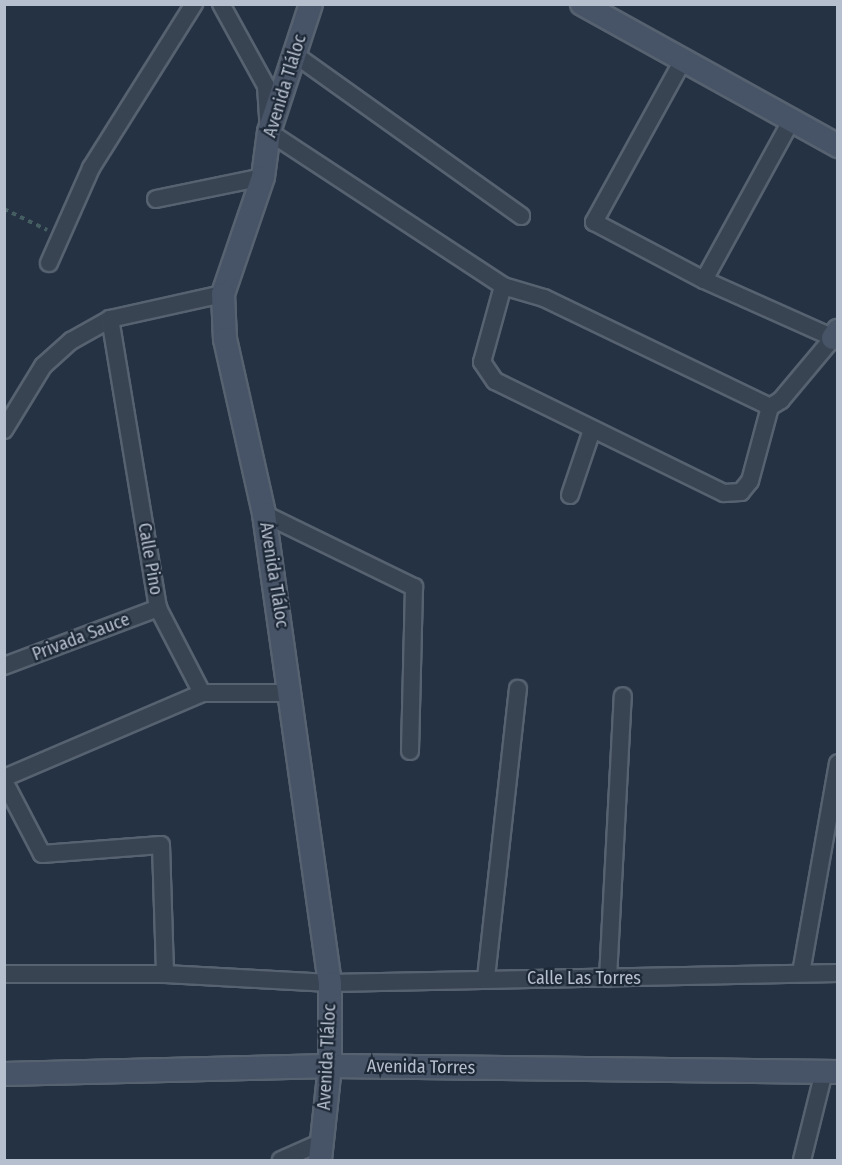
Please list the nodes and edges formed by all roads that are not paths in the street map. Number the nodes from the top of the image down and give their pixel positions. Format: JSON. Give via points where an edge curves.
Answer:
{"nodes":[{"id":1,"x":194,"y":4,"type":"edge"},
{"id":2,"x":221,"y":4,"type":"edge"},
{"id":3,"x":311,"y":4,"type":"edge"},
{"id":4,"x":582,"y":4,"type":"edge"},
{"id":5,"x":294,"y":54,"type":"junction"},
{"id":6,"x":682,"y":62,"type":"junction"},
{"id":7,"x":791,"y":121,"type":"junction"},
{"id":8,"x":269,"y":132,"type":"junction"},
{"id":9,"x":837,"y":146,"type":"edge"},
{"id":10,"x":264,"y":177,"type":"junction"},
{"id":11,"x":156,"y":199,"type":"dead end"},
{"id":12,"x":521,"y":216,"type":"dead end"},
{"id":13,"x":49,"y":263,"type":"dead end"},
{"id":14,"x":704,"y":280,"type":"junction"},
{"id":15,"x":502,"y":286,"type":"junction"},
{"id":16,"x":223,"y":294,"type":"junction"},
{"id":17,"x":110,"y":318,"type":"junction"},
{"id":18,"x":836,"y":336,"type":"edge"},
{"id":19,"x":770,"y":407,"type":"junction"},
{"id":20,"x":4,"y":430,"type":"edge"},
{"id":21,"x":592,"y":430,"type":"junction"},
{"id":22,"x":570,"y":495,"type":"dead end"},
{"id":23,"x":264,"y":514,"type":"junction"},
{"id":24,"x":158,"y":608,"type":"junction"},
{"id":25,"x":4,"y":666,"type":"edge"},
{"id":26,"x":518,"y":689,"type":"dead end"},
{"id":27,"x":202,"y":693,"type":"junction"},
{"id":28,"x":292,"y":693,"type":"junction"},
{"id":29,"x":623,"y":696,"type":"dead end"},
{"id":30,"x":410,"y":751,"type":"dead end"},
{"id":31,"x":837,"y":763,"type":"edge"},
{"id":32,"x":4,"y":780,"type":"edge"},
{"id":33,"x":833,"y":814,"type":"edge"},
{"id":34,"x":801,"y":973,"type":"junction"},
{"id":35,"x":837,"y":973,"type":"edge"},
{"id":36,"x":4,"y":974,"type":"edge"},
{"id":37,"x":165,"y":974,"type":"junction"},
{"id":38,"x":486,"y":978,"type":"junction"},
{"id":39,"x":608,"y":978,"type":"junction"},
{"id":40,"x":330,"y":983,"type":"junction"},
{"id":41,"x":330,"y":1066,"type":"junction"},
{"id":42,"x":831,"y":1072,"type":"edge"},
{"id":43,"x":4,"y":1074,"type":"edge"},
{"id":44,"x":321,"y":1151,"type":"edge"},
{"id":45,"x":281,"y":1161,"type":"edge"},
{"id":46,"x":802,"y":1161,"type":"edge"}],
"edges":[{"from":1,"to":13,"type":"street","via":[[91,168]]},
{"from":2,"to":8,"type":"street","via":[[266,86]]},
{"from":3,"to":5,"type":"main road","name":"Avenida Tláloc"},
{"from":4,"to":6,"type":"main road"},
{"from":5,"to":8,"type":"main road","name":"Avenida Tláloc"},
{"from":5,"to":12,"type":"street"},
{"from":6,"to":7,"type":"main road"},
{"from":6,"to":14,"type":"street","via":[[594,222]]},
{"from":7,"to":9,"type":"main road"},
{"from":7,"to":14,"type":"street"},
{"from":8,"to":10,"type":"main road","name":"Avenida Tláloc"},
{"from":8,"to":15,"type":"street"},
{"from":10,"to":11,"type":"street"},
{"from":10,"to":16,"type":"main road","name":"Avenida Tláloc"},
{"from":14,"to":18,"type":"street"},
{"from":15,"to":19,"type":"street","via":[[544,298]]},
{"from":15,"to":21,"type":"street","via":[[482,362],[487,372],[495,381]]},
{"from":16,"to":17,"type":"street"},
{"from":16,"to":23,"type":"main road","name":"Avenida Tláloc","via":[[225,339]]},
{"from":17,"to":20,"type":"street","via":[[56,351]]},
{"from":17,"to":24,"type":"street","name":"Calle Pino"},
{"from":18,"to":19,"type":"street","via":[[781,400]]},
{"from":19,"to":21,"type":"street","via":[[750,481],[741,492],[724,493]]},
{"from":21,"to":22,"type":"street"},
{"from":23,"to":28,"type":"main road","name":"Avenida Tláloc"},
{"from":23,"to":30,"type":"street","via":[[414,587]]},
{"from":24,"to":25,"type":"street","name":"Privada Sauce"},
{"from":24,"to":27,"type":"street","name":"Calle Pino"},
{"from":26,"to":38,"type":"street"},
{"from":27,"to":28,"type":"street"},
{"from":27,"to":32,"type":"street"},
{"from":28,"to":40,"type":"main road","name":"Avenida Tláloc"},
{"from":29,"to":39,"type":"street"},
{"from":31,"to":33,"type":"street"},
{"from":32,"to":37,"type":"street","via":[[42,854],[155,843],[165,850]]},
{"from":33,"to":34,"type":"street"},
{"from":34,"to":35,"type":"street","name":"Calle Las Torres"},
{"from":34,"to":39,"type":"street","name":"Calle Las Torres"},
{"from":36,"to":37,"type":"street","name":"Calle Las Torres"},
{"from":37,"to":40,"type":"street","name":"Calle Las Torres"},
{"from":38,"to":39,"type":"street","name":"Calle Las Torres"},
{"from":38,"to":40,"type":"street","name":"Calle Las Torres"},
{"from":40,"to":41,"type":"main road","name":"Avenida Tláloc"},
{"from":41,"to":42,"type":"main road","name":"Avenida Torres"},
{"from":41,"to":43,"type":"main road","name":"Avenida Torres"},
{"from":41,"to":44,"type":"main road","name":"Avenida Tláloc"},
{"from":42,"to":46,"type":"street"},
{"from":44,"to":45,"type":"street"}]}
